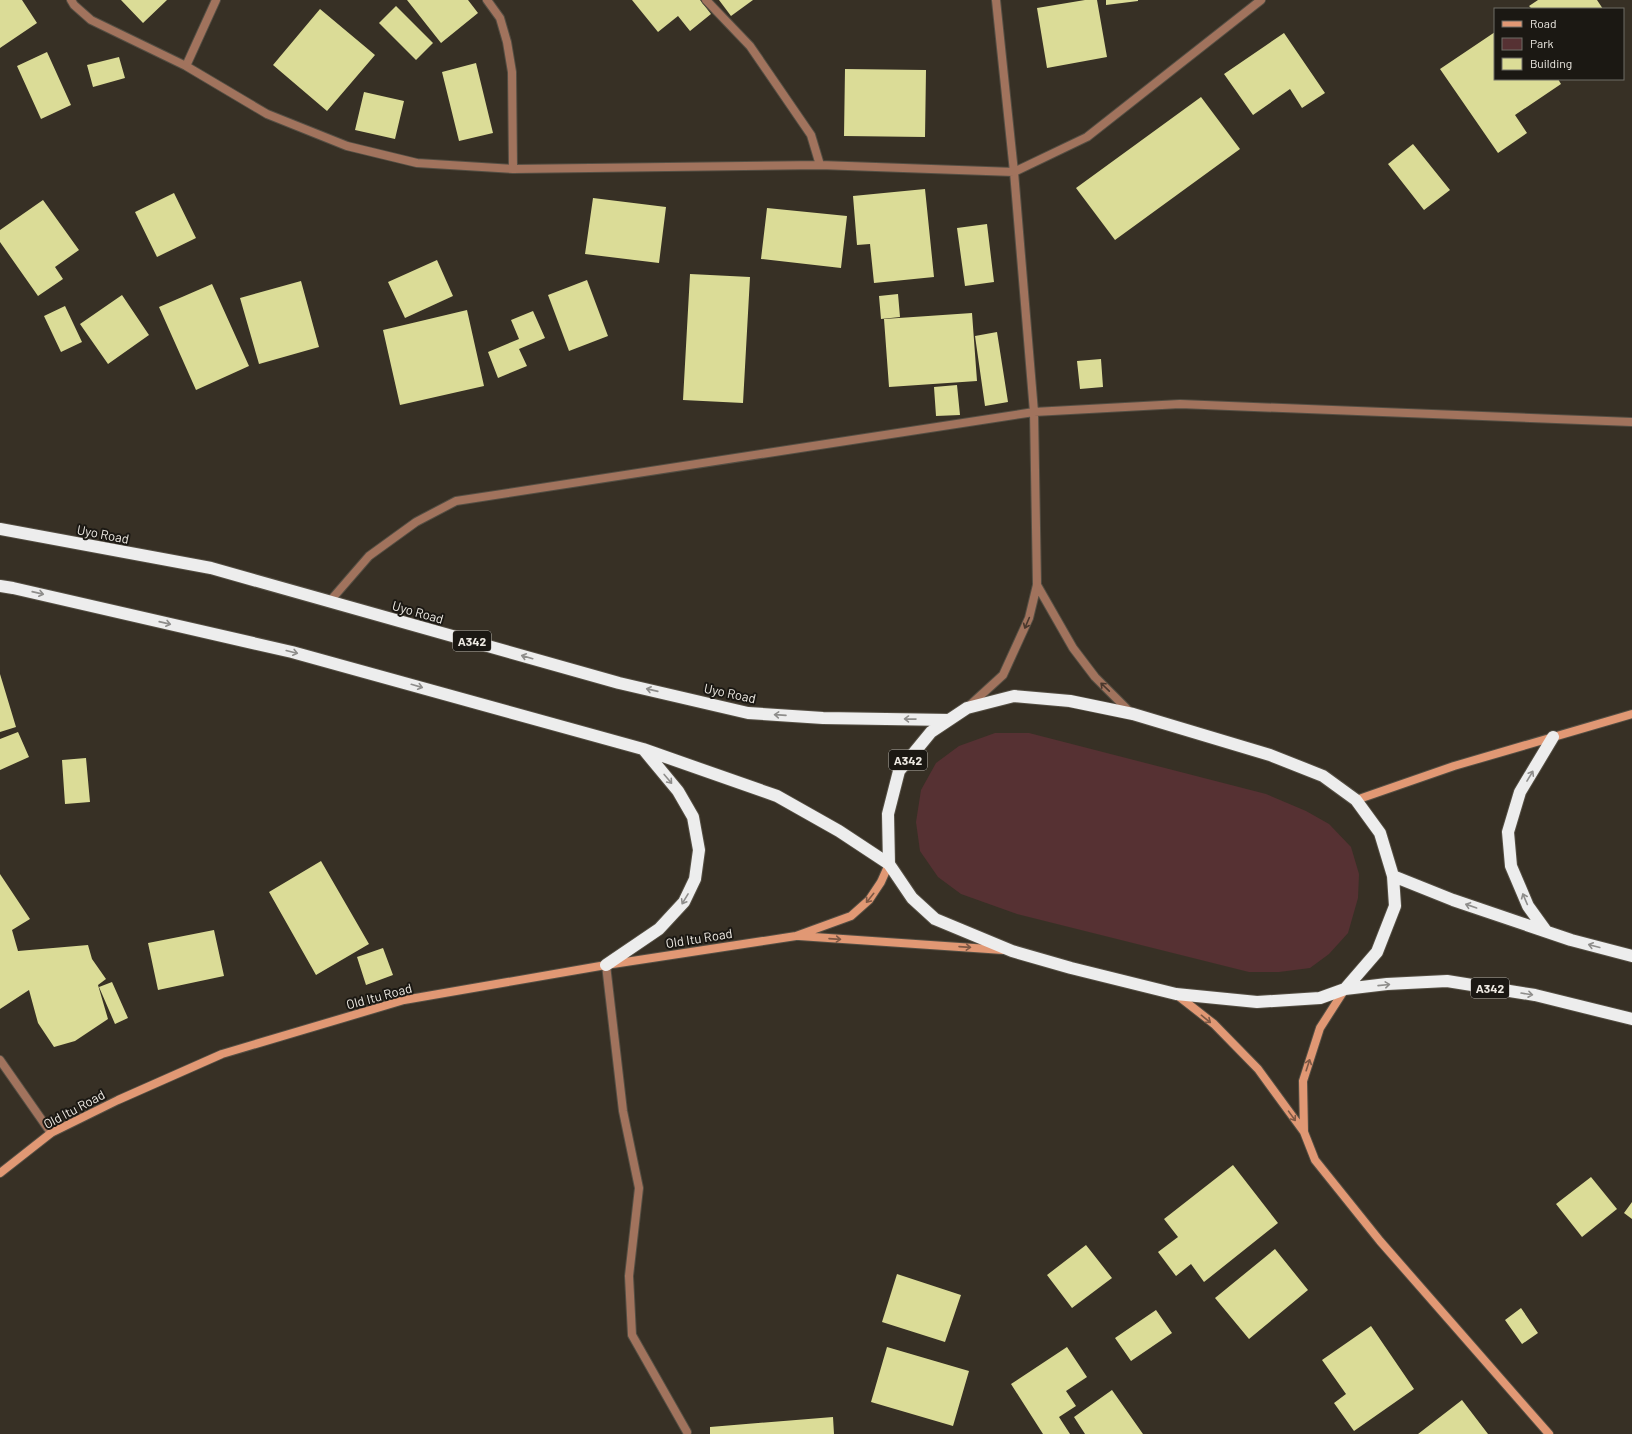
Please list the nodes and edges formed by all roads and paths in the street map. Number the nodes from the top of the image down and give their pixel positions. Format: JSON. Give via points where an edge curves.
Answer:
{"nodes":[{"id":1,"x":71,"y":0,"type":"edge"},
{"id":2,"x":216,"y":0,"type":"edge"},
{"id":3,"x":487,"y":0,"type":"edge"},
{"id":4,"x":706,"y":0,"type":"edge"},
{"id":5,"x":996,"y":0,"type":"edge"},
{"id":6,"x":1261,"y":0,"type":"edge"},
{"id":7,"x":186,"y":66,"type":"junction"},
{"id":8,"x":820,"y":165,"type":"junction"},
{"id":9,"x":513,"y":169,"type":"junction"},
{"id":10,"x":1014,"y":172,"type":"junction"},
{"id":11,"x":1034,"y":412,"type":"junction"},
{"id":12,"x":1632,"y":422,"type":"edge"},
{"id":13,"x":0,"y":529,"type":"edge"},
{"id":14,"x":1037,"y":585,"type":"junction"},
{"id":15,"x":0,"y":586,"type":"edge"},
{"id":16,"x":330,"y":602,"type":"junction"},
{"id":17,"x":967,"y":708,"type":"junction"},
{"id":18,"x":1133,"y":714,"type":"junction"},
{"id":19,"x":1632,"y":714,"type":"edge"},
{"id":20,"x":948,"y":720,"type":"junction"},
{"id":21,"x":1553,"y":737,"type":"junction"},
{"id":22,"x":643,"y":749,"type":"junction"},
{"id":23,"x":1356,"y":800,"type":"junction"},
{"id":24,"x":889,"y":864,"type":"junction"},
{"id":25,"x":1394,"y":876,"type":"junction"},
{"id":26,"x":1546,"y":932,"type":"junction"},
{"id":27,"x":796,"y":936,"type":"junction"},
{"id":28,"x":1012,"y":951,"type":"junction"},
{"id":29,"x":1632,"y":956,"type":"edge"},
{"id":30,"x":606,"y":965,"type":"junction"},
{"id":31,"x":1345,"y":989,"type":"junction"},
{"id":32,"x":1176,"y":994,"type":"junction"},
{"id":33,"x":1632,"y":1019,"type":"edge"},
{"id":34,"x":0,"y":1060,"type":"edge"},
{"id":35,"x":1304,"y":1132,"type":"junction"},
{"id":36,"x":51,"y":1133,"type":"junction"},
{"id":37,"x":0,"y":1173,"type":"edge"},
{"id":38,"x":687,"y":1432,"type":"dead end"},
{"id":39,"x":1549,"y":1434,"type":"edge"}],
"edges":[{"from":1,"to":7,"type":"street","via":[[91,20]]},
{"from":2,"to":7,"type":"street"},
{"from":3,"to":9,"type":"street","via":[[500,18],[512,72]]},
{"from":4,"to":8,"type":"street","via":[[754,52],[811,135]]},
{"from":5,"to":10,"type":"street"},
{"from":6,"to":10,"type":"street","via":[[1088,137]]},
{"from":7,"to":9,"type":"street","via":[[267,114],[347,146],[417,163]]},
{"from":8,"to":9,"type":"street"},
{"from":8,"to":10,"type":"street"},
{"from":10,"to":11,"type":"street"},
{"from":11,"to":12,"type":"street","via":[[1180,404]]},
{"from":11,"to":14,"type":"street"},
{"from":11,"to":16,"type":"street","via":[[456,501],[416,522],[370,556]]},
{"from":13,"to":16,"type":"highway","name":"Uyo Road","number":"A342","via":[[211,568]]},
{"from":14,"to":17,"type":"street","one_way":true,"via":[[1029,618],[1004,675]]},
{"from":18,"to":14,"type":"street","one_way":true,"via":[[1095,677],[1077,654]]},
{"from":15,"to":22,"type":"highway","number":"A342","one_way":true,"via":[[292,652]]},
{"from":20,"to":16,"type":"highway","name":"Uyo Road","number":"A342","one_way":true,"via":[[823,718],[748,713],[620,682]]},
{"from":17,"to":18,"type":"highway","number":"A342","via":[[1014,696],[1070,702]]},
{"from":17,"to":20,"type":"highway","number":"A342"},
{"from":18,"to":23,"type":"highway","number":"A342","via":[[1277,758],[1324,776]]},
{"from":19,"to":21,"type":"street"},
{"from":20,"to":24,"type":"highway","number":"A342","via":[[931,732],[899,771],[888,814]]},
{"from":21,"to":23,"type":"street","via":[[1454,766]]},
{"from":26,"to":21,"type":"highway","one_way":true,"via":[[1528,906],[1511,866],[1508,832],[1520,792]]},
{"from":22,"to":24,"type":"highway","number":"A342","via":[[777,796],[839,831]]},
{"from":22,"to":30,"type":"highway","one_way":true,"via":[[678,791],[693,817],[698,850],[695,878],[684,902],[659,929]]},
{"from":23,"to":25,"type":"highway","number":"A342","via":[[1380,833]]},
{"from":24,"to":27,"type":"street","one_way":true,"via":[[869,900],[851,916]]},
{"from":24,"to":28,"type":"highway","number":"A342","via":[[912,898],[936,919]]},
{"from":26,"to":25,"type":"highway","one_way":true,"via":[[1453,900]]},
{"from":25,"to":31,"type":"highway","number":"A342","via":[[1395,906],[1377,952]]},
{"from":29,"to":26,"type":"highway","one_way":true},
{"from":27,"to":28,"type":"street","one_way":true},
{"from":27,"to":30,"type":"street","name":"Old Itu Road"},
{"from":28,"to":32,"type":"highway","number":"A342"},
{"from":30,"to":36,"type":"street","name":"Old Itu Road","via":[[404,1000],[222,1054]]},
{"from":30,"to":38,"type":"street","via":[[623,1111],[639,1188],[629,1276],[632,1336]]},
{"from":31,"to":32,"type":"highway","number":"A342","via":[[1320,998],[1257,1002]]},
{"from":31,"to":33,"type":"highway","number":"A342","one_way":true,"via":[[1448,981],[1535,995]]},
{"from":35,"to":31,"type":"street","one_way":true,"via":[[1303,1081],[1320,1028]]},
{"from":32,"to":35,"type":"street","one_way":true,"via":[[1214,1024],[1258,1069]]},
{"from":34,"to":36,"type":"street"},
{"from":35,"to":39,"type":"street","via":[[1315,1160],[1380,1241]]},
{"from":36,"to":37,"type":"street","name":"Old Itu Road"}]}
